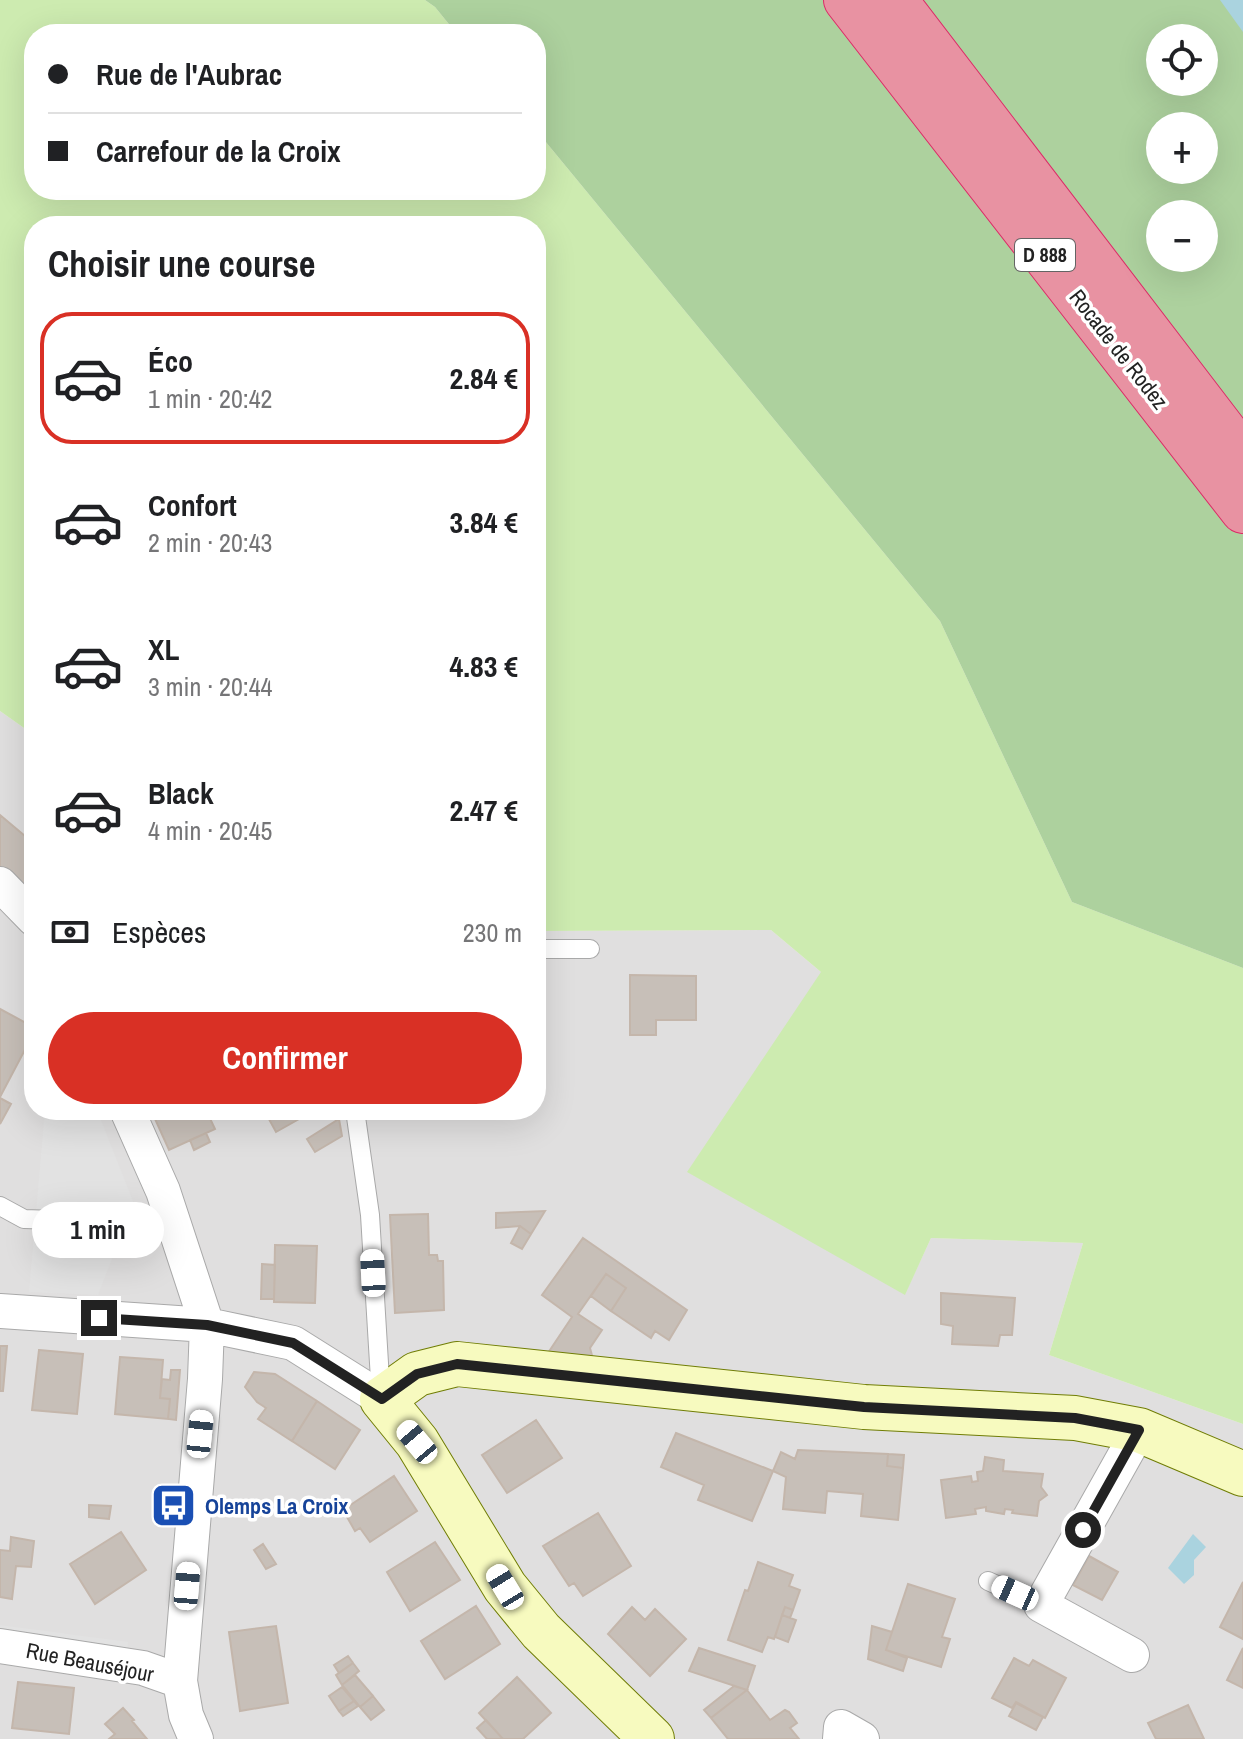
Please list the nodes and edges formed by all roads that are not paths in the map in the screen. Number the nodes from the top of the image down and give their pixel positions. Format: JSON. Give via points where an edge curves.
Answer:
{"nodes":[{"id":1,"x":846,"y":0,"type":"edge"},
{"id":2,"x":895,"y":0,"type":"edge"},
{"id":3,"x":1243,"y":455,"type":"edge"},
{"id":4,"x":1243,"y":511,"type":"edge"},
{"id":5,"x":0,"y":884,"type":"edge"},
{"id":6,"x":24,"y":909,"type":"edge"},
{"id":7,"x":546,"y":949,"type":"edge"},
{"id":8,"x":590,"y":949,"type":"dead end"},
{"id":9,"x":131,"y":1120,"type":"edge"},
{"id":10,"x":356,"y":1120,"type":"edge"},
{"id":11,"x":0,"y":1206,"type":"edge"},
{"id":12,"x":89,"y":1221,"type":"dead end"},
{"id":13,"x":14,"y":1312,"type":"edge"},
{"id":14,"x":207,"y":1325,"type":"junction"},
{"id":15,"x":382,"y":1399,"type":"junction"},
{"id":16,"x":1139,"y":1430,"type":"junction"},
{"id":17,"x":1243,"y":1474,"type":"edge"},
{"id":18,"x":988,"y":1581,"type":"dead end"},
{"id":19,"x":1041,"y":1605,"type":"junction"},
{"id":20,"x":0,"y":1646,"type":"edge"},
{"id":21,"x":1132,"y":1655,"type":"dead end"},
{"id":22,"x":180,"y":1681,"type":"junction"},
{"id":23,"x":196,"y":1739,"type":"edge"},
{"id":24,"x":652,"y":1739,"type":"edge"},
{"id":25,"x":840,"y":1739,"type":"edge"},
{"id":26,"x":862,"y":1739,"type":"edge"}],
"edges":[{"from":1,"to":4,"type":"highway","name":"Rocade de Rodez","number":"D 888"},
{"from":2,"to":3,"type":"highway","name":"Rocade de Rodez","number":"D 888"},
{"from":5,"to":6,"type":"street"},
{"from":7,"to":8,"type":"lane"},
{"from":9,"to":14,"type":"street","via":[[163,1191]]},
{"from":10,"to":15,"type":"lane","via":[[370,1215]]},
{"from":11,"to":12,"type":"lane","via":[[24,1219]]},
{"from":13,"to":14,"type":"street"},
{"from":14,"to":15,"type":"street","via":[[293,1343]]},
{"from":14,"to":22,"type":"street"},
{"from":15,"to":16,"type":"street","via":[[417,1374],[457,1364],[864,1407],[1075,1418]]},
{"from":15,"to":24,"type":"street","via":[[417,1442],[505,1587],[541,1631]]},
{"from":16,"to":17,"type":"street"},
{"from":16,"to":19,"type":"street"},
{"from":18,"to":19,"type":"lane"},
{"from":19,"to":21,"type":"street"},
{"from":20,"to":22,"type":"street","name":"Rue Beauséjour","via":[[143,1668]]},
{"from":22,"to":23,"type":"street"},
{"from":25,"to":26,"type":"street","via":[[841,1727]]}]}
